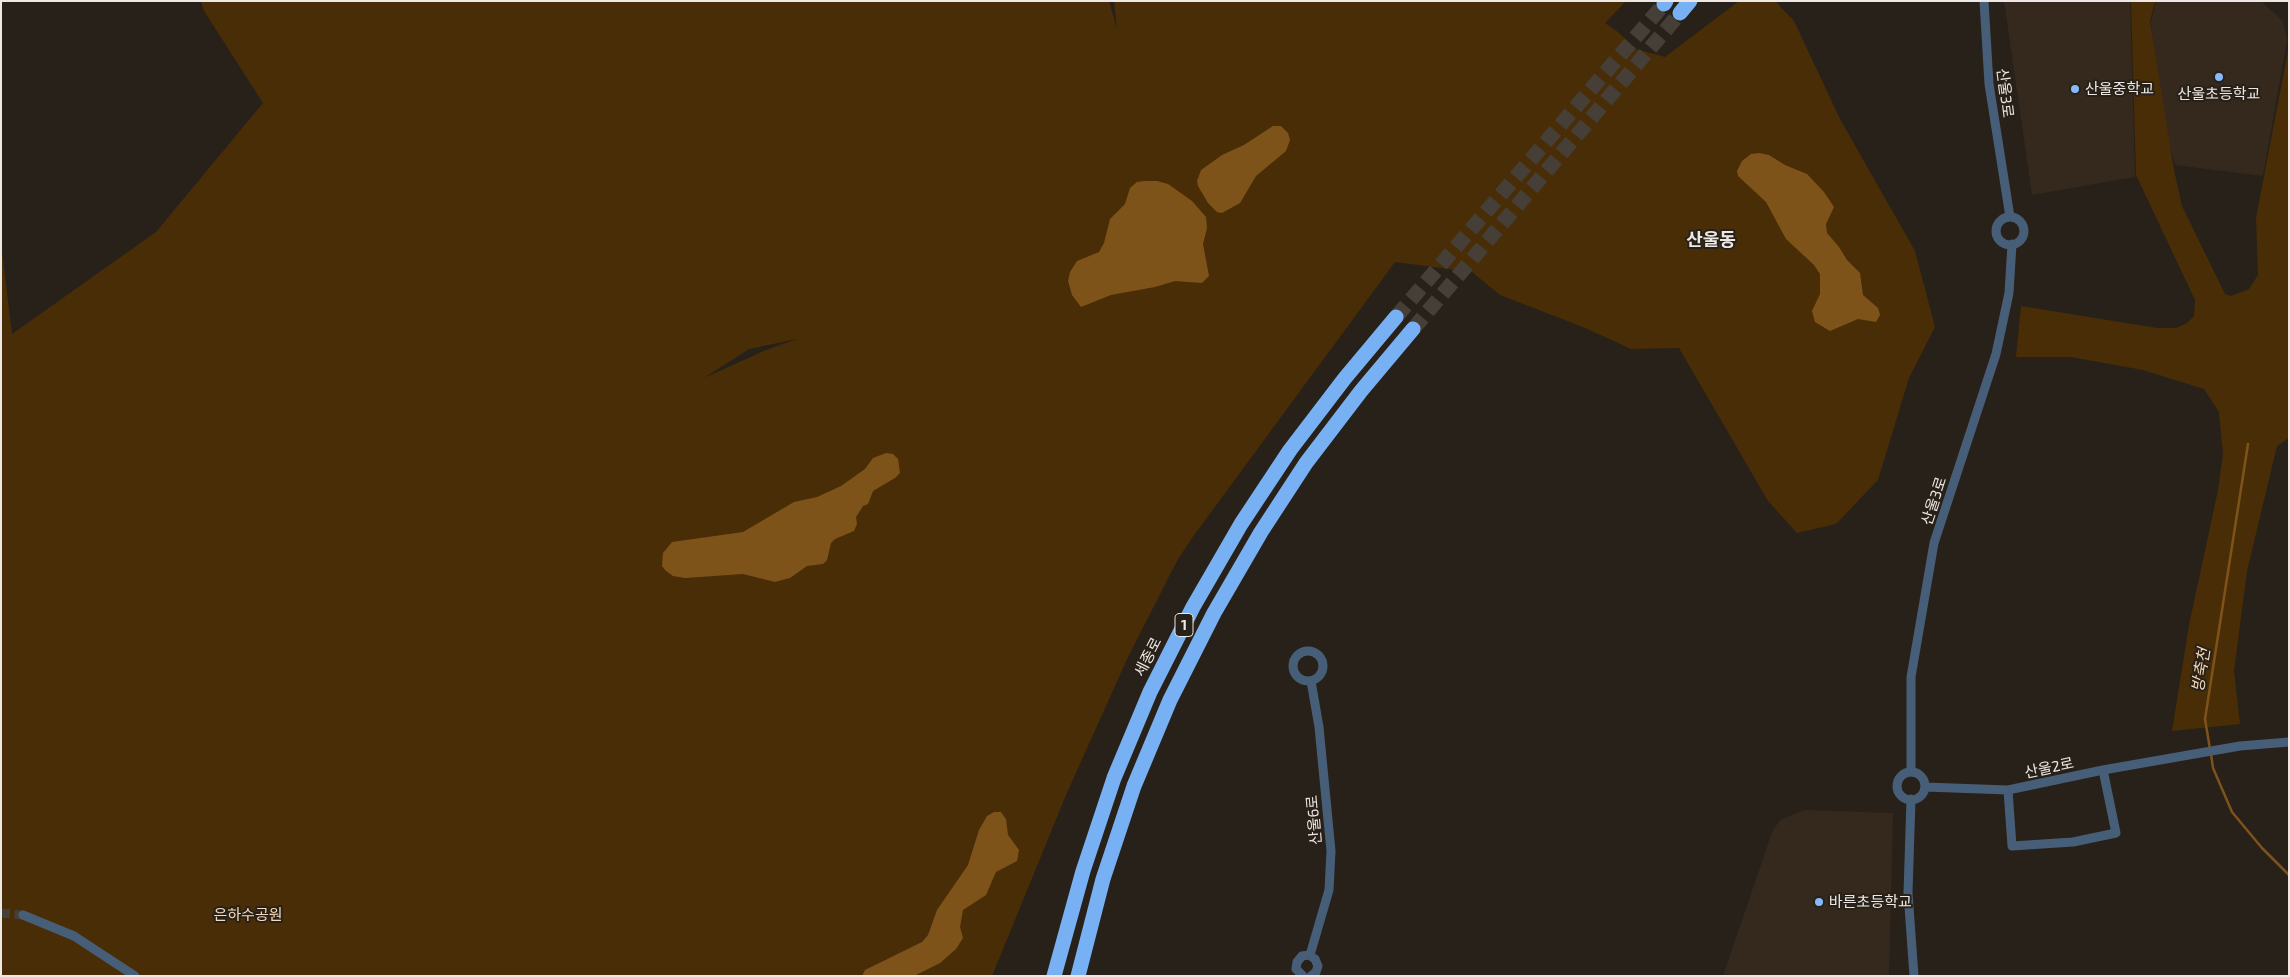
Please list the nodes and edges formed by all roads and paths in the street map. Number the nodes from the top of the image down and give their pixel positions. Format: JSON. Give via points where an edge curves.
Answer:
{"nodes":[{"id":1,"x":1690,"y":1,"type":"edge"},
{"id":2,"x":1984,"y":1,"type":"edge"},
{"id":3,"x":1680,"y":13,"type":"tunnel mouth"},
{"id":4,"x":2010,"y":217,"type":"junction"},
{"id":5,"x":2012,"y":244,"type":"junction"},
{"id":6,"x":1396,"y":317,"type":"tunnel mouth"},
{"id":7,"x":1413,"y":329,"type":"tunnel mouth"},
{"id":8,"x":1311,"y":681,"type":"dead end"},
{"id":9,"x":2289,"y":742,"type":"edge"},
{"id":10,"x":2103,"y":770,"type":"junction"},
{"id":11,"x":1911,"y":772,"type":"junction"},
{"id":12,"x":1925,"y":787,"type":"junction"},
{"id":13,"x":2008,"y":790,"type":"junction"},
{"id":14,"x":1910,"y":800,"type":"junction"},
{"id":15,"x":1083,"y":871,"type":"junction"},
{"id":16,"x":1102,"y":879,"type":"junction"},
{"id":17,"x":23,"y":915,"type":"tunnel mouth"},
{"id":18,"x":1310,"y":955,"type":"junction"},
{"id":19,"x":1313,"y":974,"type":"edge"},
{"id":20,"x":1301,"y":975,"type":"edge"},
{"id":21,"x":135,"y":976,"type":"edge"},
{"id":22,"x":1047,"y":976,"type":"edge"},
{"id":23,"x":1054,"y":976,"type":"edge"},
{"id":24,"x":1078,"y":976,"type":"edge"},
{"id":25,"x":1085,"y":976,"type":"edge"},
{"id":26,"x":1326,"y":976,"type":"edge"},
{"id":27,"x":1914,"y":976,"type":"edge"}],
"edges":[{"from":1,"to":3,"type":"highway"},
{"from":2,"to":4,"type":"street","name":"산울3로","via":[[1989,84]]},
{"from":4,"to":5,"type":"street","via":[[2019,221],[2023,228],[2022,237]]},
{"from":4,"to":5,"type":"street","via":[[1999,222],[1996,231],[2000,240]]},
{"from":5,"to":11,"type":"street","name":"산울3로","via":[[2009,293],[1996,354],[1934,543],[1911,677]]},
{"from":6,"to":15,"type":"highway","name":"세종로","number":"1","via":[[1290,450],[1241,524],[1193,607],[1150,692]]},
{"from":7,"to":16,"type":"highway","number":"1","via":[[1306,463],[1214,613],[1170,700],[1134,786]]},
{"from":8,"to":18,"type":"street","name":"산울6로","via":[[1319,727],[1331,850],[1329,890]]},
{"from":9,"to":10,"type":"street","name":"산울2로","via":[[2240,746]]},
{"from":10,"to":13,"type":"street","name":"산울2로"},
{"from":10,"to":13,"type":"street","via":[[2116,833],[2107,835],[2073,842],[2012,846]]},
{"from":11,"to":12,"type":"street","via":[[1919,775]]},
{"from":11,"to":14,"type":"street","via":[[1900,778],[1897,787],[1900,795]]},
{"from":12,"to":13,"type":"street","name":"산울2로"},
{"from":12,"to":14,"type":"street","via":[[1921,795]]},
{"from":14,"to":27,"type":"street","via":[[1908,893]]},
{"from":15,"to":22,"type":"highway"},
{"from":15,"to":23,"type":"highway","name":"세종로","number":"1"},
{"from":16,"to":24,"type":"highway","number":"1"},
{"from":16,"to":25,"type":"highway"},
{"from":17,"to":21,"type":"street","via":[[74,936]]},
{"from":18,"to":19,"type":"street","via":[[1317,962]]},
{"from":18,"to":20,"type":"street","via":[[1302,956],[1297,962],[1296,969]]},
{"from":19,"to":26,"type":"street"}]}
